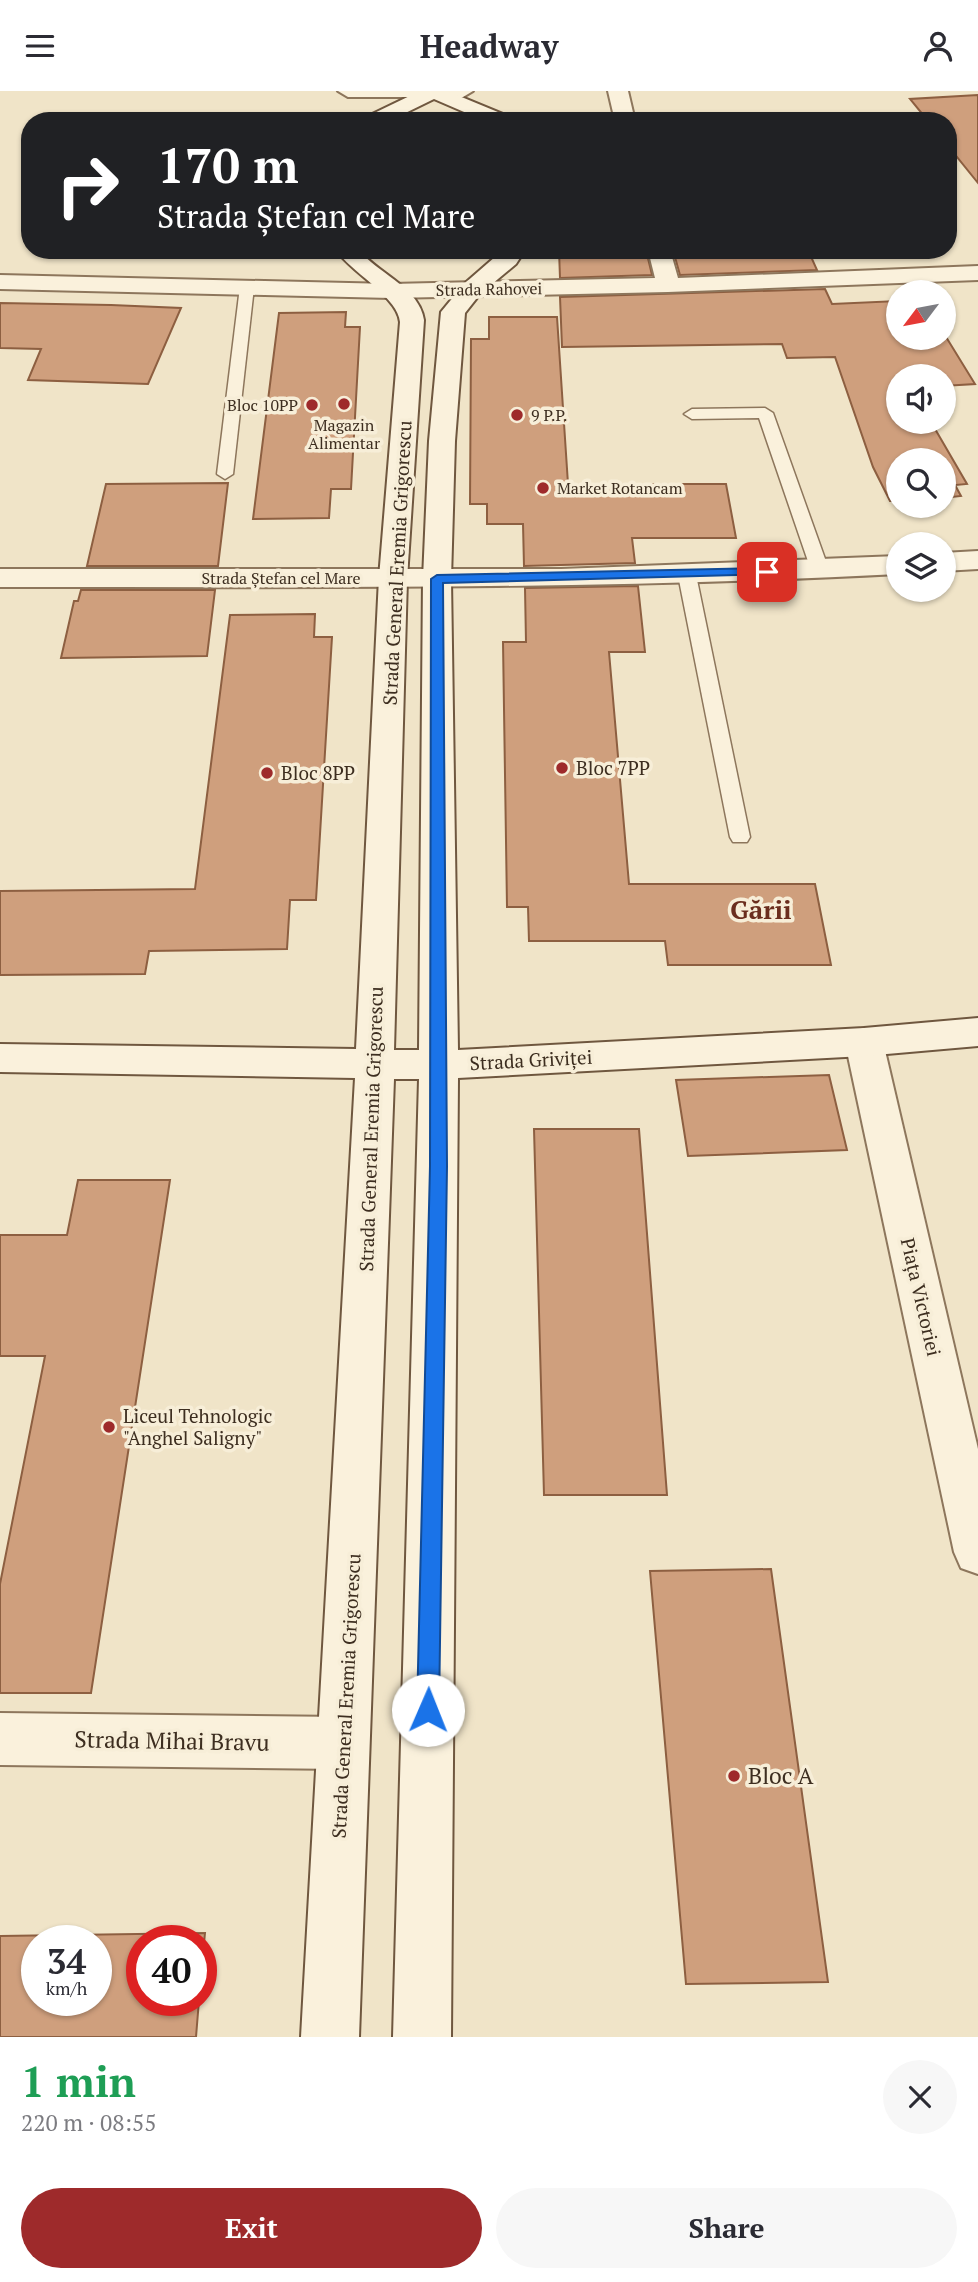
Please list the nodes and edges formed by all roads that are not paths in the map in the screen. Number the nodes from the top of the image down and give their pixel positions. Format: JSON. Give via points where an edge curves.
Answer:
{"nodes":[{"id":1,"x":348,"y":91,"type":"edge"},
{"id":2,"x":433,"y":91,"type":"edge"},
{"id":3,"x":463,"y":91,"type":"edge"},
{"id":4,"x":618,"y":91,"type":"edge"},
{"id":5,"x":391,"y":112,"type":"edge"},
{"id":6,"x":482,"y":112,"type":"edge"},
{"id":7,"x":623,"y":112,"type":"edge"},
{"id":8,"x":353,"y":259,"type":"edge"},
{"id":9,"x":508,"y":259,"type":"edge"},
{"id":10,"x":661,"y":259,"type":"edge"},
{"id":11,"x":978,"y":273,"type":"edge"},
{"id":12,"x":0,"y":282,"type":"edge"},
{"id":13,"x":668,"y":285,"type":"junction"},
{"id":14,"x":247,"y":287,"type":"junction"},
{"id":15,"x":472,"y":289,"type":"junction"},
{"id":16,"x":391,"y":291,"type":"junction"},
{"id":17,"x":692,"y":414,"type":"dead end"},
{"id":18,"x":225,"y":474,"type":"dead end"},
{"id":19,"x":978,"y":560,"type":"edge"},
{"id":20,"x":956,"y":561,"type":"edge"},
{"id":21,"x":886,"y":566,"type":"edge"},
{"id":22,"x":820,"y":570,"type":"junction"},
{"id":23,"x":687,"y":575,"type":"junction"},
{"id":24,"x":0,"y":578,"type":"edge"},
{"id":25,"x":393,"y":578,"type":"junction"},
{"id":26,"x":437,"y":579,"type":"junction"},
{"id":27,"x":740,"y":837,"type":"dead end"},
{"id":28,"x":978,"y":1032,"type":"edge"},
{"id":29,"x":864,"y":1042,"type":"junction"},
{"id":30,"x":0,"y":1058,"type":"edge"},
{"id":31,"x":439,"y":1065,"type":"junction"},
{"id":32,"x":373,"y":1066,"type":"junction"},
{"id":33,"x":978,"y":1552,"type":"edge"},
{"id":34,"x":0,"y":1739,"type":"edge"},
{"id":35,"x":343,"y":1743,"type":"junction"},
{"id":36,"x":330,"y":2037,"type":"edge"},
{"id":37,"x":422,"y":2037,"type":"edge"}],
"edges":[{"from":1,"to":2,"type":"street"},
{"from":2,"to":3,"type":"street"},
{"from":2,"to":5,"type":"street"},
{"from":2,"to":6,"type":"street"},
{"from":4,"to":7,"type":"street"},
{"from":8,"to":16,"type":"street","name":"Strada General Eremia Grigorescu"},
{"from":9,"to":15,"type":"street","name":"Strada General Eremia Grigorescu"},
{"from":10,"to":13,"type":"street"},
{"from":11,"to":13,"type":"street","name":"Strada Rahovei"},
{"from":12,"to":14,"type":"street","name":"Strada Rahovei"},
{"from":13,"to":15,"type":"street","name":"Strada Rahovei"},
{"from":14,"to":16,"type":"street","name":"Strada Rahovei"},
{"from":14,"to":18,"type":"lane"},
{"from":15,"to":16,"type":"street","name":"Strada Rahovei"},
{"from":15,"to":26,"type":"street","name":"Strada General Eremia Grigorescu","via":[[453,312]]},
{"from":16,"to":25,"type":"street","name":"Strada General Eremia Grigorescu","via":[[411,313],[412,331]]},
{"from":17,"to":22,"type":"lane","via":[[765,413]]},
{"from":19,"to":20,"type":"street"},
{"from":21,"to":22,"type":"street","name":"Strada Ștefan cel Mare"},
{"from":22,"to":23,"type":"street","name":"Strada Ștefan cel Mare"},
{"from":23,"to":26,"type":"street","name":"Strada Ștefan cel Mare"},
{"from":23,"to":27,"type":"lane"},
{"from":24,"to":25,"type":"street","name":"Strada Ștefan cel Mare"},
{"from":25,"to":26,"type":"street","name":"Strada Ștefan cel Mare"},
{"from":25,"to":32,"type":"street","name":"Strada General Eremia Grigorescu"},
{"from":26,"to":31,"type":"street","name":"Strada General Eremia Grigorescu"},
{"from":28,"to":29,"type":"street","name":"Strada Griviței"},
{"from":29,"to":31,"type":"street","name":"Strada Griviței"},
{"from":29,"to":33,"type":"street","name":"Piața Victoriei"},
{"from":30,"to":32,"type":"street","name":"Strada Griviței"},
{"from":31,"to":32,"type":"street","name":"Strada Griviței"},
{"from":31,"to":37,"type":"street","name":"Strada General Eremia Grigorescu"},
{"from":32,"to":35,"type":"street","name":"Strada General Eremia Grigorescu"},
{"from":34,"to":35,"type":"street","name":"Strada Mihai Bravu"},
{"from":35,"to":36,"type":"street","name":"Strada General Eremia Grigorescu"}]}
